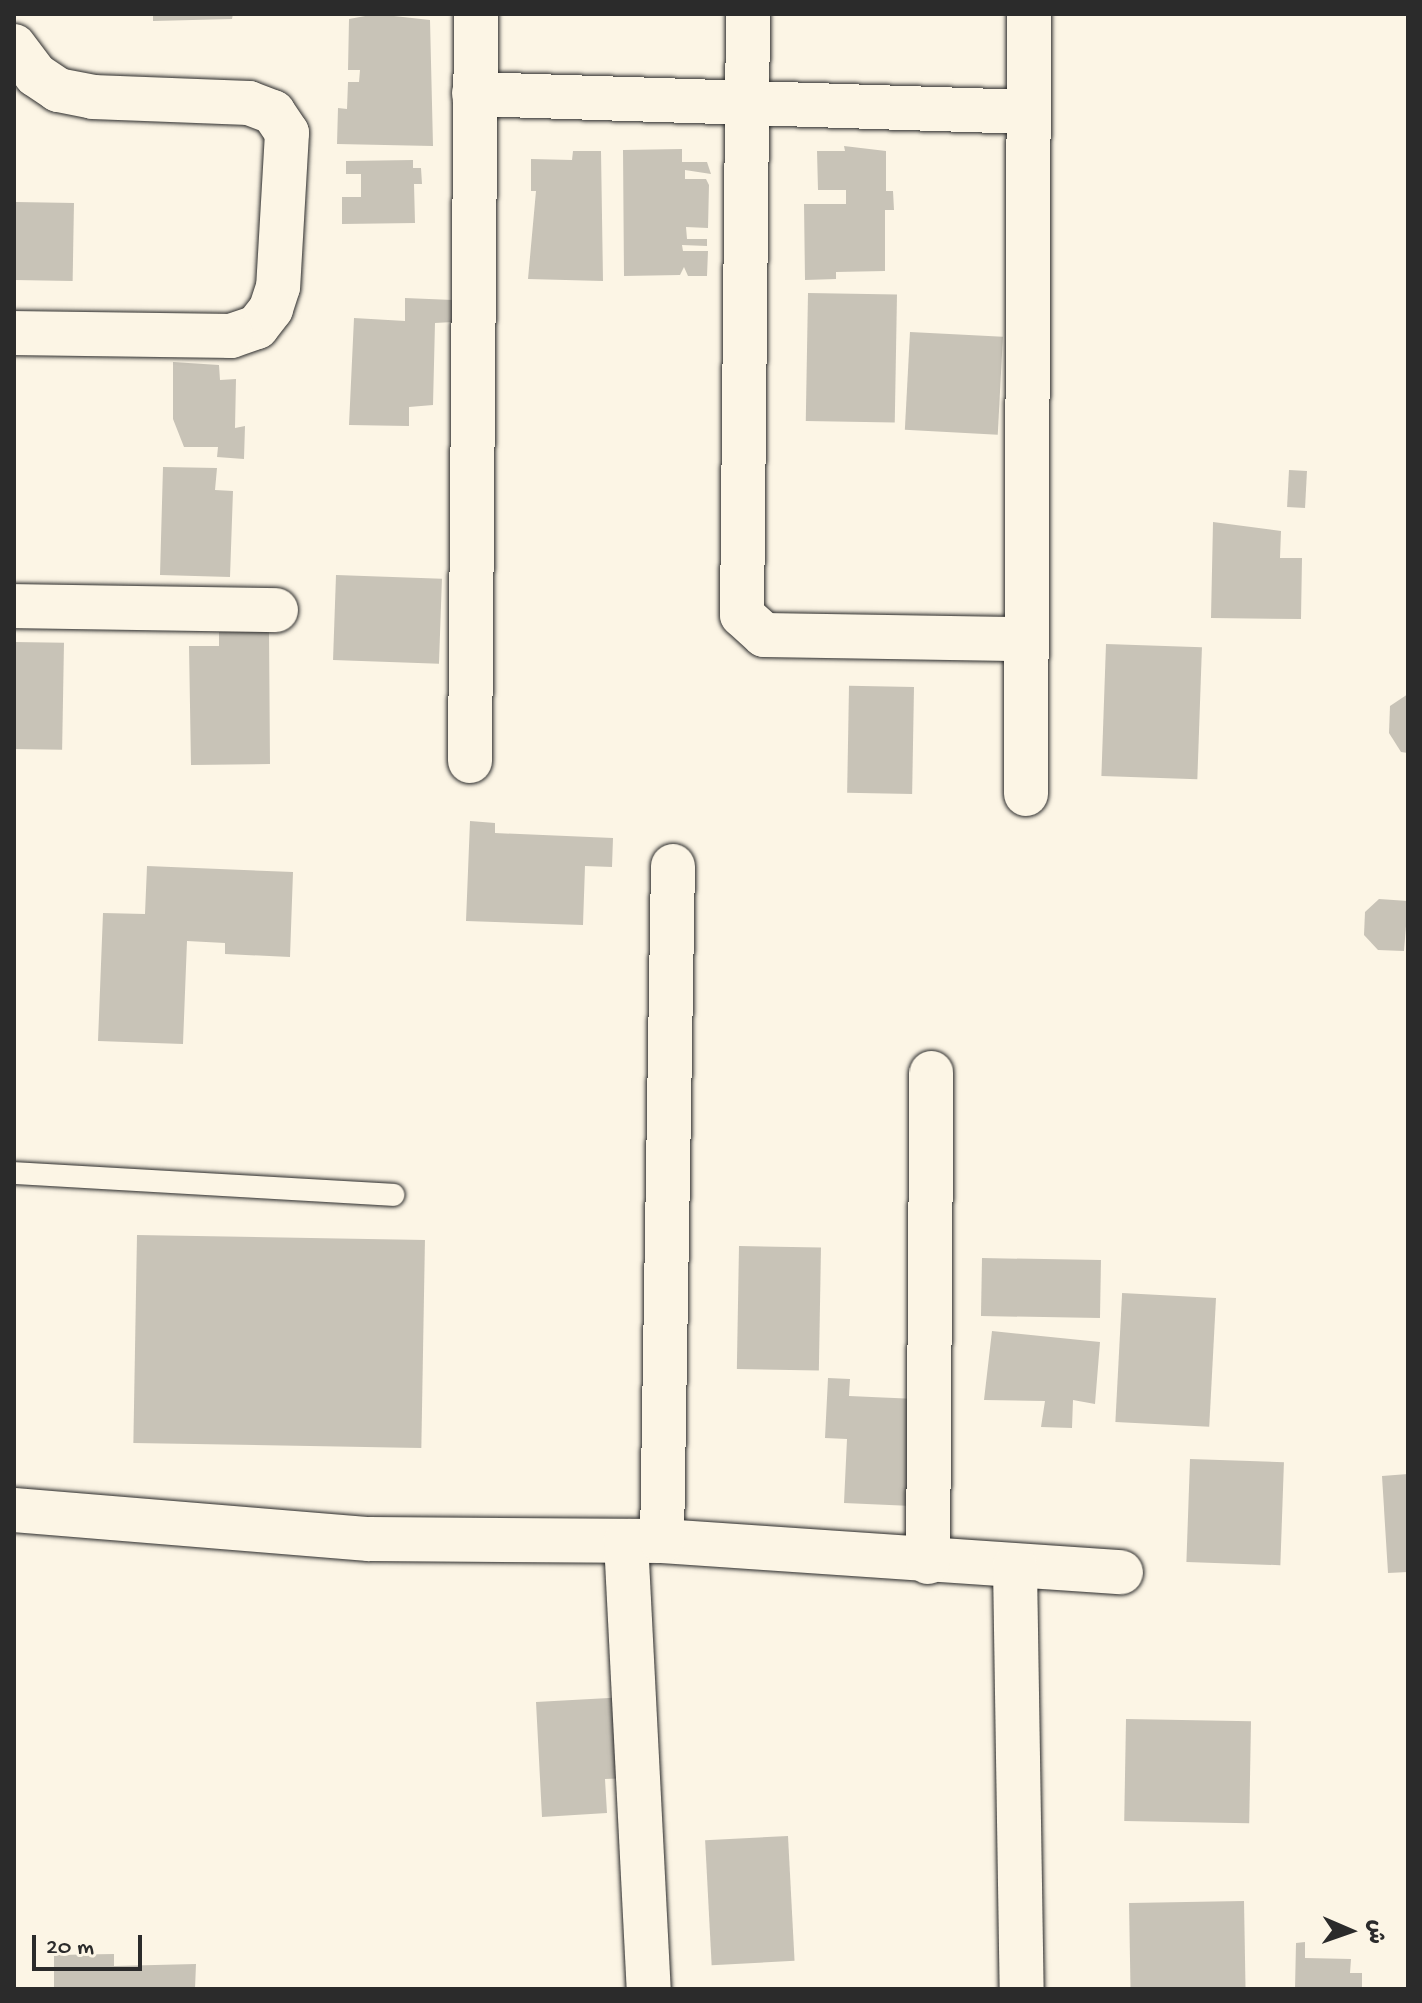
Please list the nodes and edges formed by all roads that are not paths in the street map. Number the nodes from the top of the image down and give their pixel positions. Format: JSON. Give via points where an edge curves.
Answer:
{"nodes":[{"id":1,"x":476,"y":14,"type":"edge"},
{"id":2,"x":748,"y":14,"type":"edge"},
{"id":3,"x":1029,"y":14,"type":"edge"},
{"id":4,"x":14,"y":46,"type":"edge"},
{"id":5,"x":474,"y":94,"type":"junction"},
{"id":6,"x":746,"y":104,"type":"junction"},
{"id":7,"x":1029,"y":112,"type":"junction"},
{"id":8,"x":14,"y":333,"type":"edge"},
{"id":9,"x":14,"y":606,"type":"edge"},
{"id":10,"x":276,"y":610,"type":"dead end"},
{"id":11,"x":1027,"y":639,"type":"junction"},
{"id":12,"x":470,"y":761,"type":"dead end"},
{"id":13,"x":1026,"y":794,"type":"dead end"},
{"id":14,"x":673,"y":866,"type":"dead end"},
{"id":15,"x":931,"y":1073,"type":"dead end"},
{"id":16,"x":14,"y":1173,"type":"edge"},
{"id":17,"x":393,"y":1195,"type":"dead end"},
{"id":18,"x":14,"y":1510,"type":"edge"},
{"id":19,"x":644,"y":1541,"type":"junction"},
{"id":20,"x":928,"y":1562,"type":"junction"},
{"id":21,"x":1015,"y":1566,"type":"junction"},
{"id":22,"x":1121,"y":1572,"type":"dead end"},
{"id":23,"x":649,"y":1989,"type":"edge"},
{"id":24,"x":1022,"y":1989,"type":"edge"}],
"edges":[{"from":1,"to":5,"type":"street"},
{"from":2,"to":6,"type":"street"},
{"from":3,"to":7,"type":"street"},
{"from":4,"to":8,"type":"street","via":[[36,75],[58,90],[93,97],[249,103],[273,112],[287,133],[278,287],[271,309],[257,327],[231,336]]},
{"from":5,"to":6,"type":"street"},
{"from":5,"to":12,"type":"street"},
{"from":6,"to":7,"type":"street"},
{"from":6,"to":11,"type":"street","via":[[742,615],[764,635]]},
{"from":7,"to":11,"type":"street"},
{"from":9,"to":10,"type":"street"},
{"from":11,"to":13,"type":"street"},
{"from":14,"to":19,"type":"street"},
{"from":15,"to":20,"type":"street"},
{"from":16,"to":17,"type":"lane"},
{"from":18,"to":19,"type":"street","via":[[369,1539]]},
{"from":19,"to":20,"type":"street"},
{"from":19,"to":23,"type":"street"},
{"from":20,"to":21,"type":"street"},
{"from":21,"to":22,"type":"street"},
{"from":21,"to":24,"type":"street"}]}
